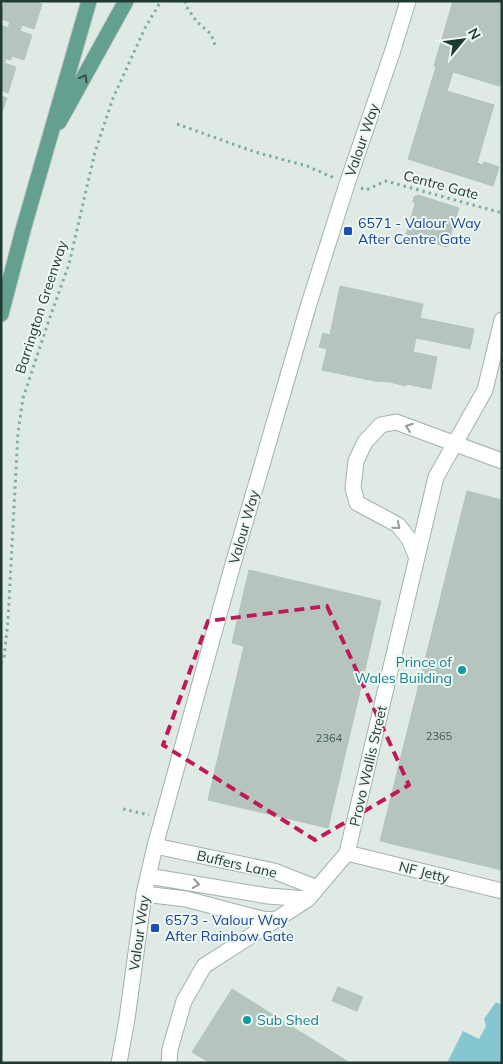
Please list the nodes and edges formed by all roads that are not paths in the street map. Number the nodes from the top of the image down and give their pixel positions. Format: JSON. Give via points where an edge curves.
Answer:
{"nodes":[{"id":1,"x":89,"y":1,"type":"edge"},
{"id":2,"x":126,"y":1,"type":"edge"},
{"id":3,"x":408,"y":1,"type":"edge"},
{"id":4,"x":50,"y":135,"type":"junction"},
{"id":5,"x":1,"y":314,"type":"edge"},
{"id":6,"x":502,"y":320,"type":"edge"},
{"id":7,"x":455,"y":443,"type":"junction"},
{"id":8,"x":502,"y":461,"type":"edge"},
{"id":9,"x":417,"y":558,"type":"junction"},
{"id":10,"x":155,"y":846,"type":"junction"},
{"id":11,"x":347,"y":853,"type":"junction"},
{"id":12,"x":148,"y":876,"type":"junction"},
{"id":13,"x":502,"y":891,"type":"edge"},
{"id":14,"x":144,"y":894,"type":"junction"},
{"id":15,"x":313,"y":894,"type":"junction"},
{"id":16,"x":276,"y":920,"type":"junction"},
{"id":17,"x":119,"y":1063,"type":"edge"},
{"id":18,"x":169,"y":1063,"type":"edge"}],
"edges":[{"from":1,"to":4,"type":"main road"},
{"from":4,"to":2,"type":"main road","one_way":true,"via":[[65,114]]},
{"from":3,"to":10,"type":"street","name":"Valour Way","via":[[297,345]]},
{"from":4,"to":5,"type":"main road"},
{"from":6,"to":7,"type":"street","name":"Provo Wallis Street","via":[[485,390]]},
{"from":7,"to":8,"type":"street"},
{"from":7,"to":9,"type":"street","name":"Provo Wallis Street","via":[[436,477]]},
{"from":7,"to":9,"type":"street","one_way":true,"via":[[396,422],[382,425],[365,442],[356,461],[353,488],[357,502],[398,525],[409,539]]},
{"from":9,"to":11,"type":"street","name":"Provo Wallis Street"},
{"from":10,"to":12,"type":"street","name":"Valour Way"},
{"from":10,"to":15,"type":"street","name":"Buffers Lane","via":[[274,871]]},
{"from":11,"to":13,"type":"street","name":"NF Jetty"},
{"from":11,"to":15,"type":"street","name":"Provo Wallis Street"},
{"from":12,"to":14,"type":"street","name":"Valour Way"},
{"from":12,"to":15,"type":"street","name":"Buffers Lane","one_way":true,"via":[[268,896]]},
{"from":14,"to":16,"type":"street"},
{"from":14,"to":17,"type":"street","name":"Valour Way"},
{"from":15,"to":16,"type":"street","name":"Provo Wallis Street"},
{"from":16,"to":18,"type":"street","name":"Provo Wallis Street","via":[[204,966],[184,1001]]}]}
